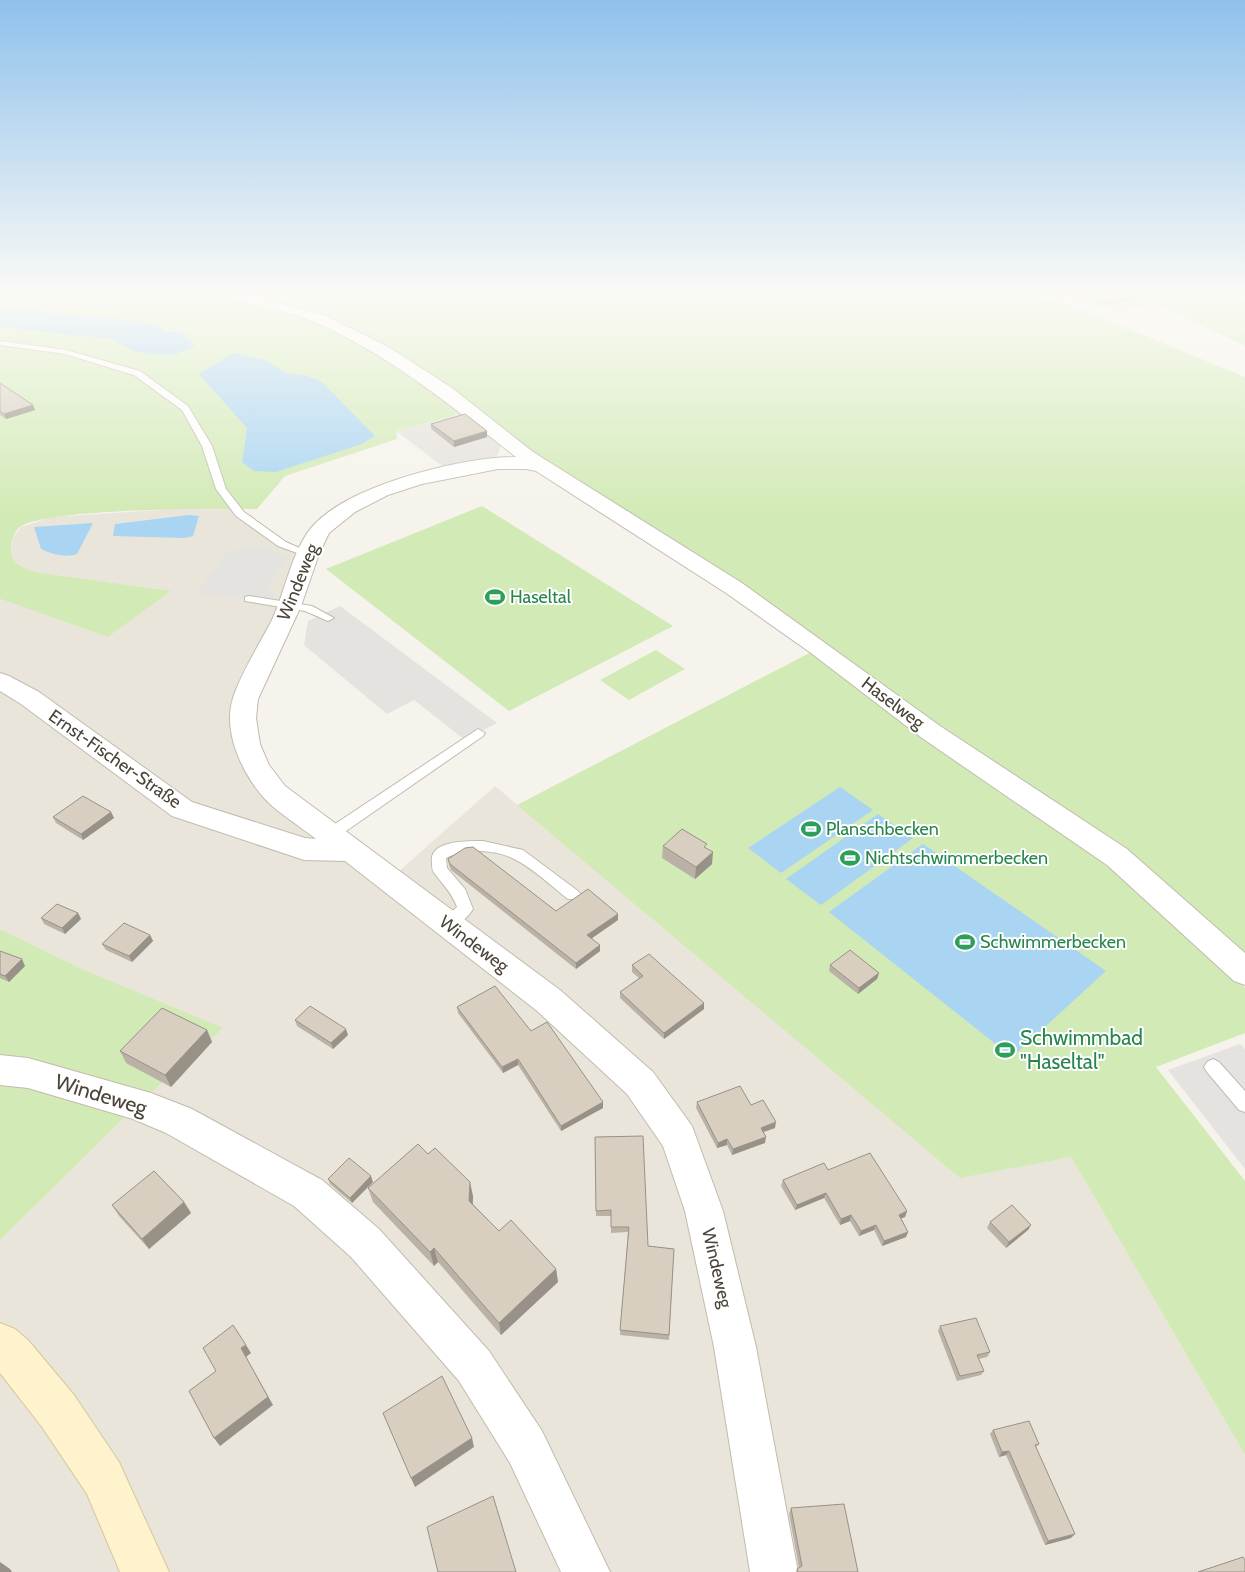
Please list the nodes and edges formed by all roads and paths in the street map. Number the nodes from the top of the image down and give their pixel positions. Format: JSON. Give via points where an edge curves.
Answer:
{"nodes":[{"id":1,"x":124,"y":369,"type":"edge"},
{"id":2,"x":412,"y":369,"type":"edge"},
{"id":3,"x":504,"y":454,"type":"junction"},
{"id":4,"x":535,"y":461,"type":"joint"},
{"id":5,"x":308,"y":554,"type":"junction"},
{"id":6,"x":249,"y":599,"type":"dead end"},
{"id":7,"x":290,"y":606,"type":"junction"},
{"id":8,"x":328,"y":618,"type":"dead end"},
{"id":9,"x":0,"y":681,"type":"edge"},
{"id":10,"x":478,"y":733,"type":"dead end"},
{"id":11,"x":332,"y":834,"type":"junction"},
{"id":12,"x":352,"y":851,"type":"junction"},
{"id":13,"x":574,"y":895,"type":"dead end"},
{"id":14,"x":447,"y":923,"type":"junction"},
{"id":15,"x":1245,"y":972,"type":"edge"},
{"id":16,"x":1213,"y":1067,"type":"dead end"},
{"id":17,"x":0,"y":1070,"type":"edge"},
{"id":18,"x":1245,"y":1104,"type":"edge"},
{"id":19,"x":0,"y":1344,"type":"edge"},
{"id":20,"x":145,"y":1572,"type":"edge"},
{"id":21,"x":586,"y":1572,"type":"edge"},
{"id":22,"x":774,"y":1572,"type":"edge"}],
"edges":[{"from":1,"to":5,"type":"lane","via":[[136,373],[185,408],[207,446],[221,489],[240,514],[282,544]]},
{"from":2,"to":3,"type":"street","via":[[446,392]]},
{"from":3,"to":4,"type":"street","name":"Windeweg","via":[[526,463]]},
{"from":3,"to":5,"type":"street","name":"Windeweg","via":[[381,491],[348,508],[320,530]]},
{"from":4,"to":15,"type":"street","name":"Haselweg","via":[[734,588],[931,732],[1117,857]]},
{"from":5,"to":7,"type":"street","name":"Windeweg"},
{"from":6,"to":7,"type":"lane"},
{"from":7,"to":8,"type":"lane","via":[[308,608]]},
{"from":7,"to":11,"type":"street","name":"Windeweg","via":[[245,699],[243,718],[247,744],[257,768],[275,793]]},
{"from":9,"to":12,"type":"street","name":"Ernst-Fischer-Straße","via":[[30,698],[182,809],[304,849]]},
{"from":10,"to":11,"type":"lane"},
{"from":11,"to":12,"type":"street","name":"Windeweg"},
{"from":12,"to":14,"type":"street","name":"Windeweg"},
{"from":13,"to":14,"type":"lane","via":[[518,854],[483,846],[456,847],[438,856],[440,870],[460,893],[465,909]]},
{"from":14,"to":22,"type":"street","name":"Windeweg","via":[[548,1000],[640,1083],[679,1138],[704,1211],[735,1347]]},
{"from":16,"to":18,"type":"lane"},
{"from":17,"to":21,"type":"street","name":"Windeweg","via":[[28,1073],[138,1104],[179,1121],[308,1193],[365,1242],[474,1366],[526,1447]]},
{"from":19,"to":20,"type":"main road","via":[[13,1355],[58,1411],[103,1478]]}]}
